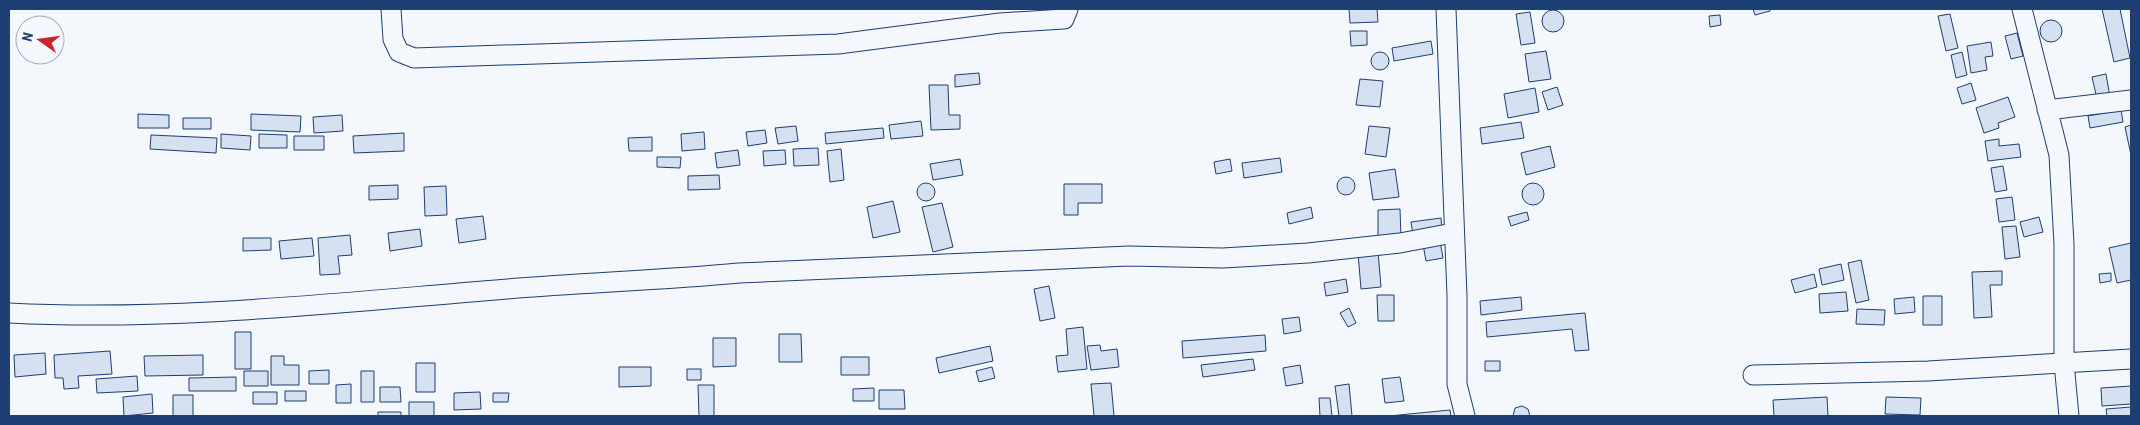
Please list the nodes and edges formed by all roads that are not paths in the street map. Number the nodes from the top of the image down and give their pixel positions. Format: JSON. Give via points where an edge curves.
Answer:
{"nodes":[{"id":1,"x":391,"y":9,"type":"edge"},
{"id":2,"x":1068,"y":9,"type":"edge"},
{"id":3,"x":1446,"y":9,"type":"edge"},
{"id":4,"x":2022,"y":9,"type":"edge"},
{"id":5,"x":2131,"y":100,"type":"edge"},
{"id":6,"x":2047,"y":110,"type":"junction"},
{"id":7,"x":1454,"y":234,"type":"junction"},
{"id":8,"x":9,"y":313,"type":"edge"},
{"id":9,"x":2131,"y":359,"type":"edge"},
{"id":10,"x":2064,"y":363,"type":"junction"},
{"id":11,"x":1753,"y":375,"type":"dead end"},
{"id":12,"x":1465,"y":416,"type":"edge"},
{"id":13,"x":2069,"y":416,"type":"edge"}],
"edges":[{"from":1,"to":2,"type":"street","via":[[393,39],[399,52],[414,58],[838,44],[1000,23],[1064,19]]},
{"from":3,"to":7,"type":"street"},
{"from":4,"to":6,"type":"street"},
{"from":5,"to":6,"type":"street"},
{"from":6,"to":10,"type":"street","via":[[2059,155],[2064,244]]},
{"from":7,"to":8,"type":"street","via":[[1308,253],[1223,258],[1129,256],[739,273],[154,314]]},
{"from":7,"to":12,"type":"street","via":[[1457,384]]},
{"from":9,"to":10,"type":"street"},
{"from":10,"to":11,"type":"street","via":[[1928,371]]},
{"from":10,"to":13,"type":"street"}]}
